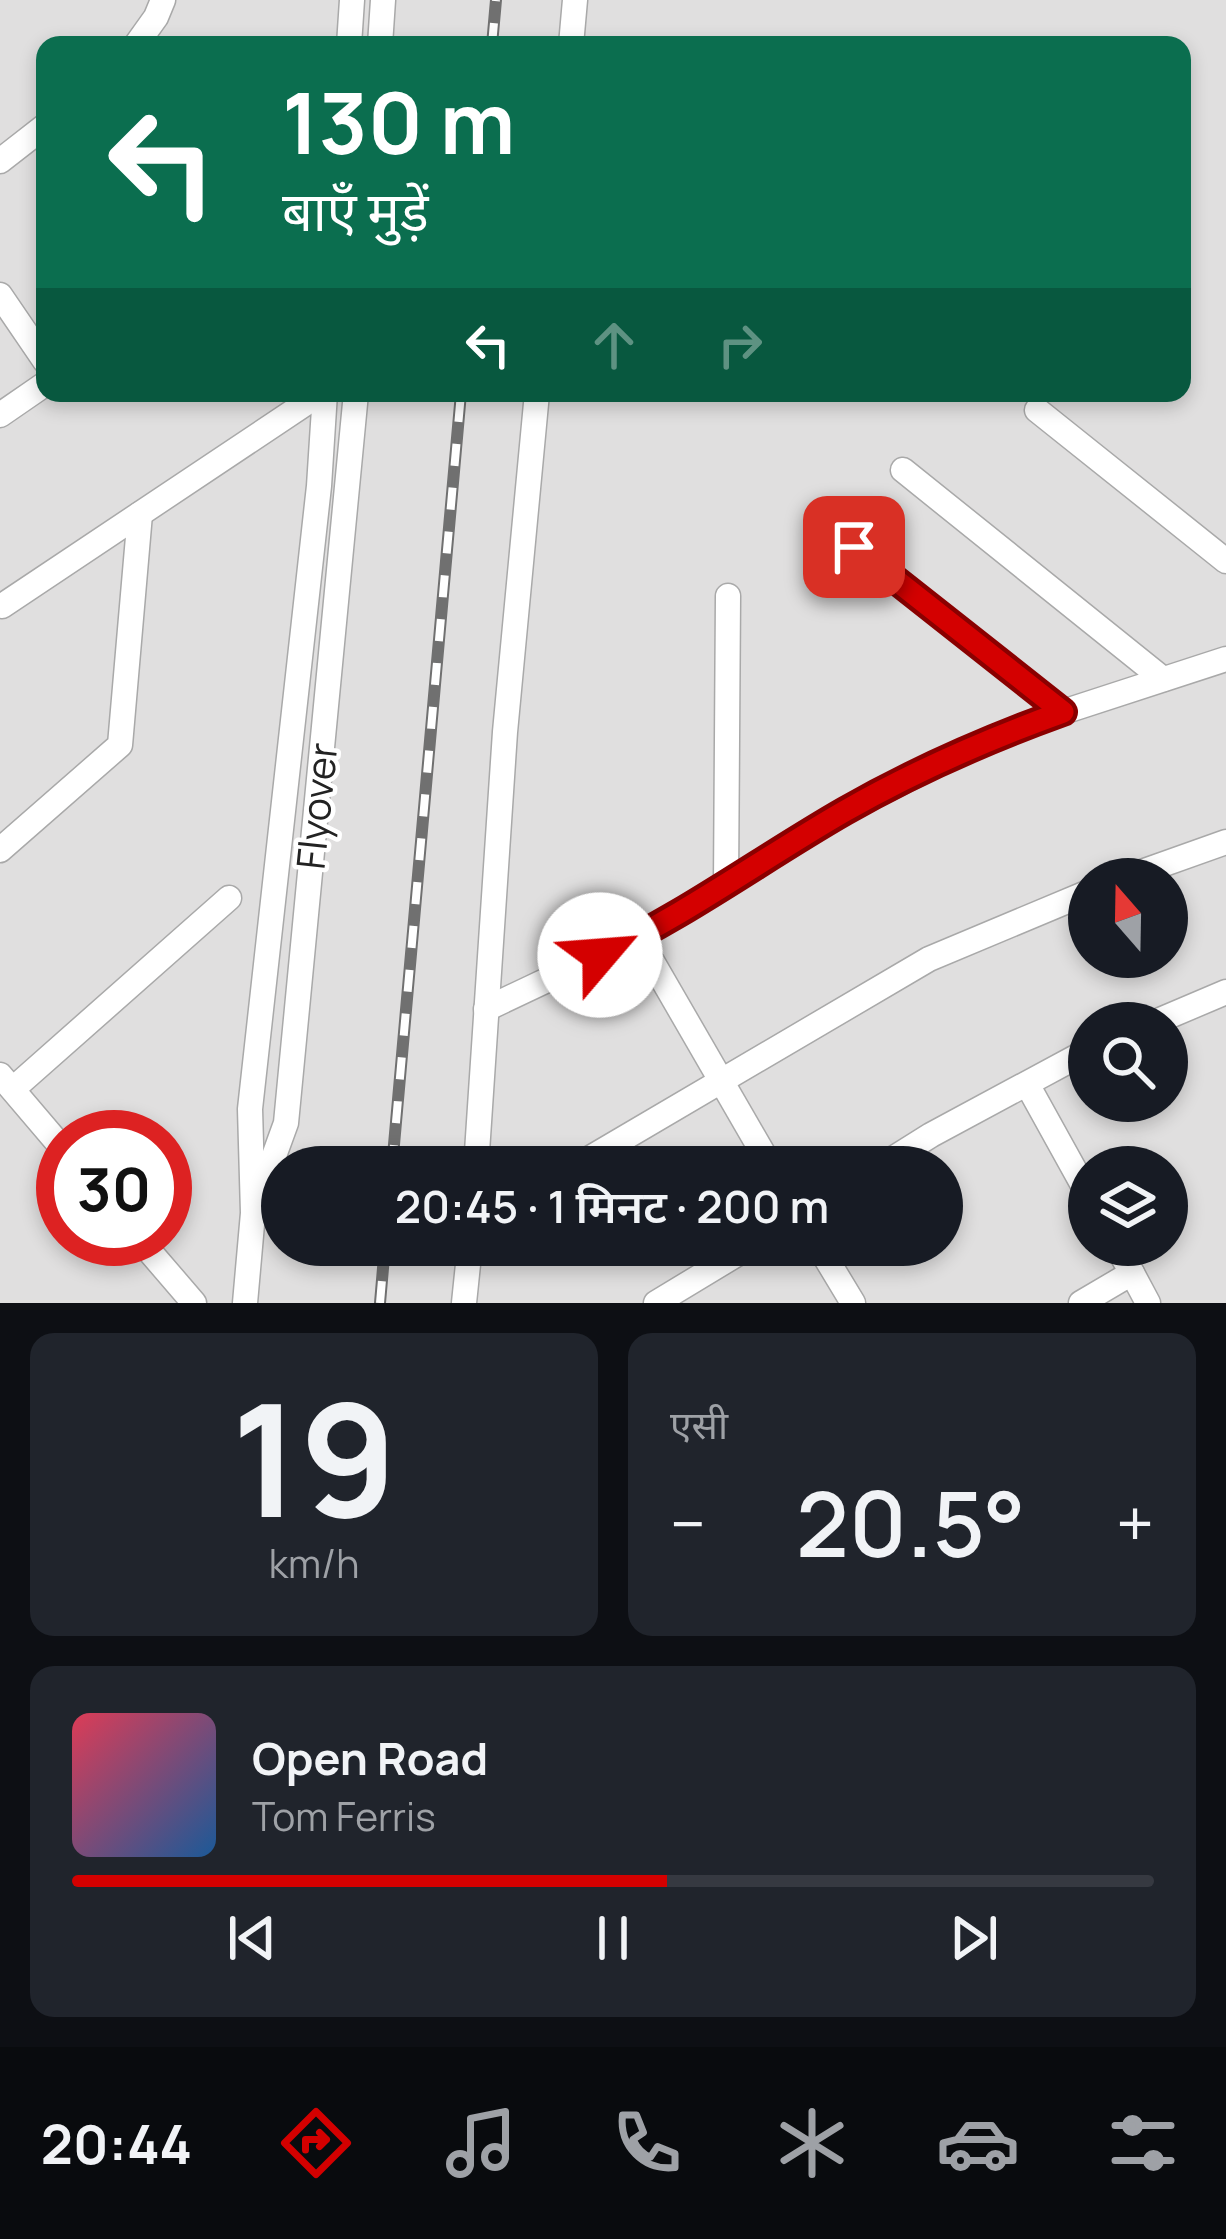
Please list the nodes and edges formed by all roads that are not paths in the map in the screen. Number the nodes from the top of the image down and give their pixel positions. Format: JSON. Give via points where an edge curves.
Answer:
{"nodes":[{"id":1,"x":164,"y":0,"type":"edge"},
{"id":2,"x":383,"y":0,"type":"edge"},
{"id":3,"x":575,"y":0,"type":"edge"},
{"id":4,"x":348,"y":2,"type":"edge"},
{"id":5,"x":142,"y":36,"type":"edge"},
{"id":6,"x":349,"y":36,"type":"edge"},
{"id":7,"x":381,"y":36,"type":"edge"},
{"id":8,"x":572,"y":36,"type":"edge"},
{"id":9,"x":36,"y":133,"type":"edge"},
{"id":10,"x":0,"y":161,"type":"edge"},
{"id":11,"x":0,"y":295,"type":"edge"},
{"id":12,"x":36,"y":348,"type":"edge"},
{"id":13,"x":36,"y":390,"type":"edge"},
{"id":14,"x":309,"y":402,"type":"edge"},
{"id":15,"x":322,"y":402,"type":"edge"},
{"id":16,"x":355,"y":402,"type":"edge"},
{"id":17,"x":536,"y":402,"type":"edge"},
{"id":18,"x":1037,"y":410,"type":"dead end"},
{"id":19,"x":0,"y":415,"type":"edge"},
{"id":20,"x":903,"y":470,"type":"dead end"},
{"id":21,"x":140,"y":514,"type":"junction"},
{"id":22,"x":819,"y":520,"type":"dead end"},
{"id":23,"x":1226,"y":561,"type":"edge"},
{"id":24,"x":728,"y":596,"type":"dead end"},
{"id":25,"x":1,"y":606,"type":"edge"},
{"id":26,"x":1226,"y":659,"type":"edge"},
{"id":27,"x":1163,"y":680,"type":"junction"},
{"id":28,"x":1063,"y":712,"type":"junction"},
{"id":29,"x":1226,"y":842,"type":"edge"},
{"id":30,"x":0,"y":850,"type":"edge"},
{"id":31,"x":1177,"y":858,"type":"edge"},
{"id":32,"x":726,"y":884,"type":"junction"},
{"id":33,"x":230,"y":898,"type":"dead end"},
{"id":34,"x":1068,"y":901,"type":"edge"},
{"id":35,"x":638,"y":937,"type":"junction"},
{"id":36,"x":1226,"y":992,"type":"edge"},
{"id":37,"x":1188,"y":1008,"type":"edge"},
{"id":38,"x":486,"y":1009,"type":"junction"},
{"id":39,"x":1068,"y":1062,"type":"edge"},
{"id":40,"x":6,"y":1082,"type":"edge"},
{"id":41,"x":719,"y":1082,"type":"junction"},
{"id":42,"x":1027,"y":1084,"type":"junction"},
{"id":43,"x":36,"y":1117,"type":"edge"},
{"id":44,"x":477,"y":1146,"type":"edge"},
{"id":45,"x":611,"y":1146,"type":"edge"},
{"id":46,"x":758,"y":1146,"type":"edge"},
{"id":47,"x":915,"y":1146,"type":"edge"},
{"id":48,"x":1068,"y":1158,"type":"edge"},
{"id":49,"x":253,"y":1214,"type":"junction"},
{"id":50,"x":163,"y":1266,"type":"edge"},
{"id":51,"x":468,"y":1266,"type":"edge"},
{"id":52,"x":717,"y":1266,"type":"edge"},
{"id":53,"x":831,"y":1266,"type":"edge"},
{"id":54,"x":1128,"y":1266,"type":"edge"},
{"id":55,"x":1132,"y":1273,"type":"junction"},
{"id":56,"x":194,"y":1303,"type":"edge"},
{"id":57,"x":244,"y":1303,"type":"edge"},
{"id":58,"x":464,"y":1303,"type":"edge"},
{"id":59,"x":656,"y":1303,"type":"edge"},
{"id":60,"x":854,"y":1303,"type":"edge"},
{"id":61,"x":1081,"y":1303,"type":"edge"},
{"id":62,"x":1148,"y":1303,"type":"edge"}],
"edges":[{"from":1,"to":5,"type":"street"},
{"from":2,"to":7,"type":"street"},
{"from":3,"to":8,"type":"street"},
{"from":4,"to":6,"type":"street"},
{"from":9,"to":10,"type":"street"},
{"from":11,"to":12,"type":"street"},
{"from":13,"to":19,"type":"street"},
{"from":14,"to":21,"type":"street"},
{"from":15,"to":49,"type":"street","via":[[250,1109]]},
{"from":16,"to":49,"type":"street","name":"Flyover","via":[[286,1123]]},
{"from":17,"to":38,"type":"street"},
{"from":18,"to":23,"type":"street"},
{"from":20,"to":27,"type":"street"},
{"from":21,"to":25,"type":"street"},
{"from":21,"to":30,"type":"street","via":[[121,745]]},
{"from":22,"to":28,"type":"street"},
{"from":24,"to":32,"type":"street"},
{"from":26,"to":27,"type":"street"},
{"from":27,"to":28,"type":"street"},
{"from":28,"to":32,"type":"street","via":[[902,780]]},
{"from":29,"to":31,"type":"street"},
{"from":32,"to":35,"type":"street"},
{"from":33,"to":40,"type":"street"},
{"from":34,"to":41,"type":"street","via":[[929,959]]},
{"from":35,"to":38,"type":"street"},
{"from":35,"to":41,"type":"street"},
{"from":36,"to":37,"type":"street"},
{"from":38,"to":44,"type":"street"},
{"from":39,"to":42,"type":"street"},
{"from":40,"to":43,"type":"street"},
{"from":41,"to":45,"type":"street"},
{"from":41,"to":46,"type":"street"},
{"from":42,"to":47,"type":"street"},
{"from":42,"to":48,"type":"street"},
{"from":49,"to":57,"type":"street"},
{"from":50,"to":56,"type":"street"},
{"from":51,"to":58,"type":"street"},
{"from":52,"to":59,"type":"street"},
{"from":53,"to":60,"type":"street"},
{"from":54,"to":55,"type":"street"},
{"from":55,"to":61,"type":"street"},
{"from":55,"to":62,"type":"street"}]}
